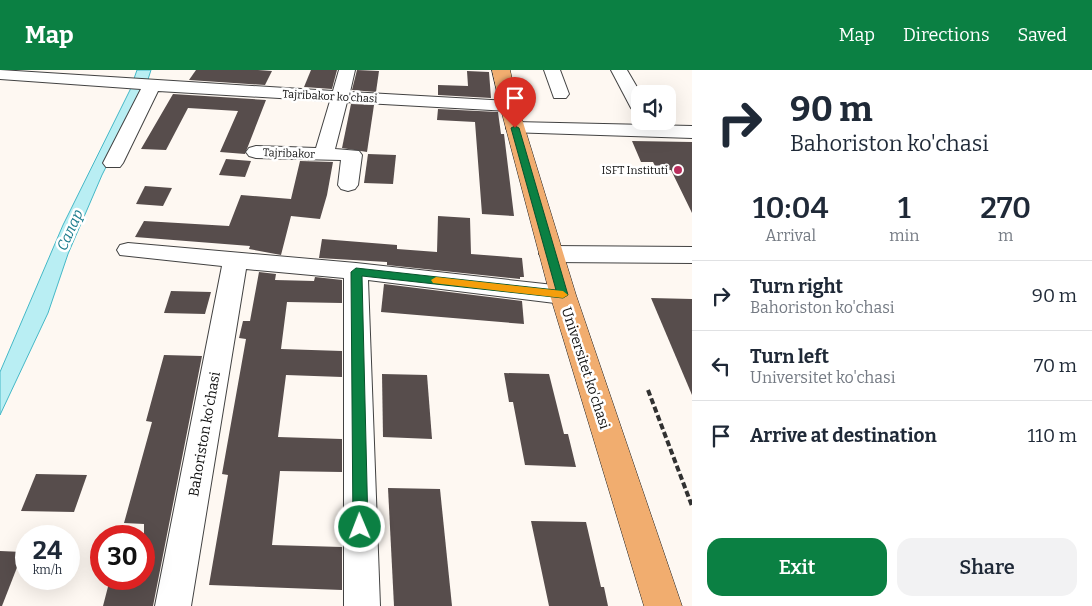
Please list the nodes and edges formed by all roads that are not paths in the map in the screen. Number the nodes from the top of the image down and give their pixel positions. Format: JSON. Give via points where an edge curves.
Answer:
{"nodes":[{"id":1,"x":347,"y":70,"type":"edge"},
{"id":2,"x":501,"y":70,"type":"edge"},
{"id":3,"x":552,"y":70,"type":"edge"},
{"id":4,"x":619,"y":70,"type":"edge"},
{"id":5,"x":0,"y":74,"type":"edge"},
{"id":6,"x":152,"y":85,"type":"junction"},
{"id":7,"x":631,"y":92,"type":"edge"},
{"id":8,"x":560,"y":94,"type":"dead end"},
{"id":9,"x":340,"y":96,"type":"junction"},
{"id":10,"x":512,"y":117,"type":"junction"},
{"id":11,"x":631,"y":125,"type":"edge"},
{"id":12,"x":676,"y":130,"type":"edge"},
{"id":13,"x":692,"y":132,"type":"edge"},
{"id":14,"x":256,"y":152,"type":"dead end"},
{"id":15,"x":324,"y":154,"type":"junction"},
{"id":16,"x":113,"y":163,"type":"dead end"},
{"id":17,"x":348,"y":185,"type":"dead end"},
{"id":18,"x":128,"y":250,"type":"dead end"},
{"id":19,"x":551,"y":254,"type":"junction"},
{"id":20,"x":692,"y":255,"type":"edge"},
{"id":21,"x":235,"y":262,"type":"junction"},
{"id":22,"x":356,"y":272,"type":"junction"},
{"id":23,"x":563,"y":295,"type":"junction"},
{"id":24,"x":172,"y":606,"type":"edge"},
{"id":25,"x":362,"y":606,"type":"edge"},
{"id":26,"x":663,"y":606,"type":"edge"}],
"edges":[{"from":1,"to":9,"type":"street","name":"Tajribakor"},
{"from":2,"to":10,"type":"main road","name":"Universitet ko'chasi"},
{"from":3,"to":8,"type":"street"},
{"from":4,"to":7,"type":"street"},
{"from":5,"to":6,"type":"street","name":"Tajribakor ko'chasi"},
{"from":6,"to":9,"type":"street","name":"Tajribakor ko'chasi","via":[[224,83]]},
{"from":6,"to":16,"type":"street"},
{"from":9,"to":10,"type":"street","name":"Tajribakor ko'chasi"},
{"from":9,"to":15,"type":"street","name":"Tajribakor"},
{"from":10,"to":11,"type":"street","name":"Tajribakor ko'chasi"},
{"from":10,"to":19,"type":"main road","name":"Universitet ko'chasi"},
{"from":12,"to":13,"type":"street","name":"Tajribakor ko'chasi"},
{"from":14,"to":15,"type":"street","name":"Tajribakor"},
{"from":15,"to":17,"type":"street","via":[[352,155]]},
{"from":18,"to":21,"type":"street"},
{"from":19,"to":20,"type":"street"},
{"from":19,"to":23,"type":"main road","name":"Universitet ko'chasi"},
{"from":21,"to":22,"type":"street"},
{"from":21,"to":24,"type":"street","name":"Bahoriston ko'chasi"},
{"from":22,"to":23,"type":"street"},
{"from":22,"to":25,"type":"street"},
{"from":23,"to":26,"type":"main road","name":"Universitet ko'chasi"}]}
